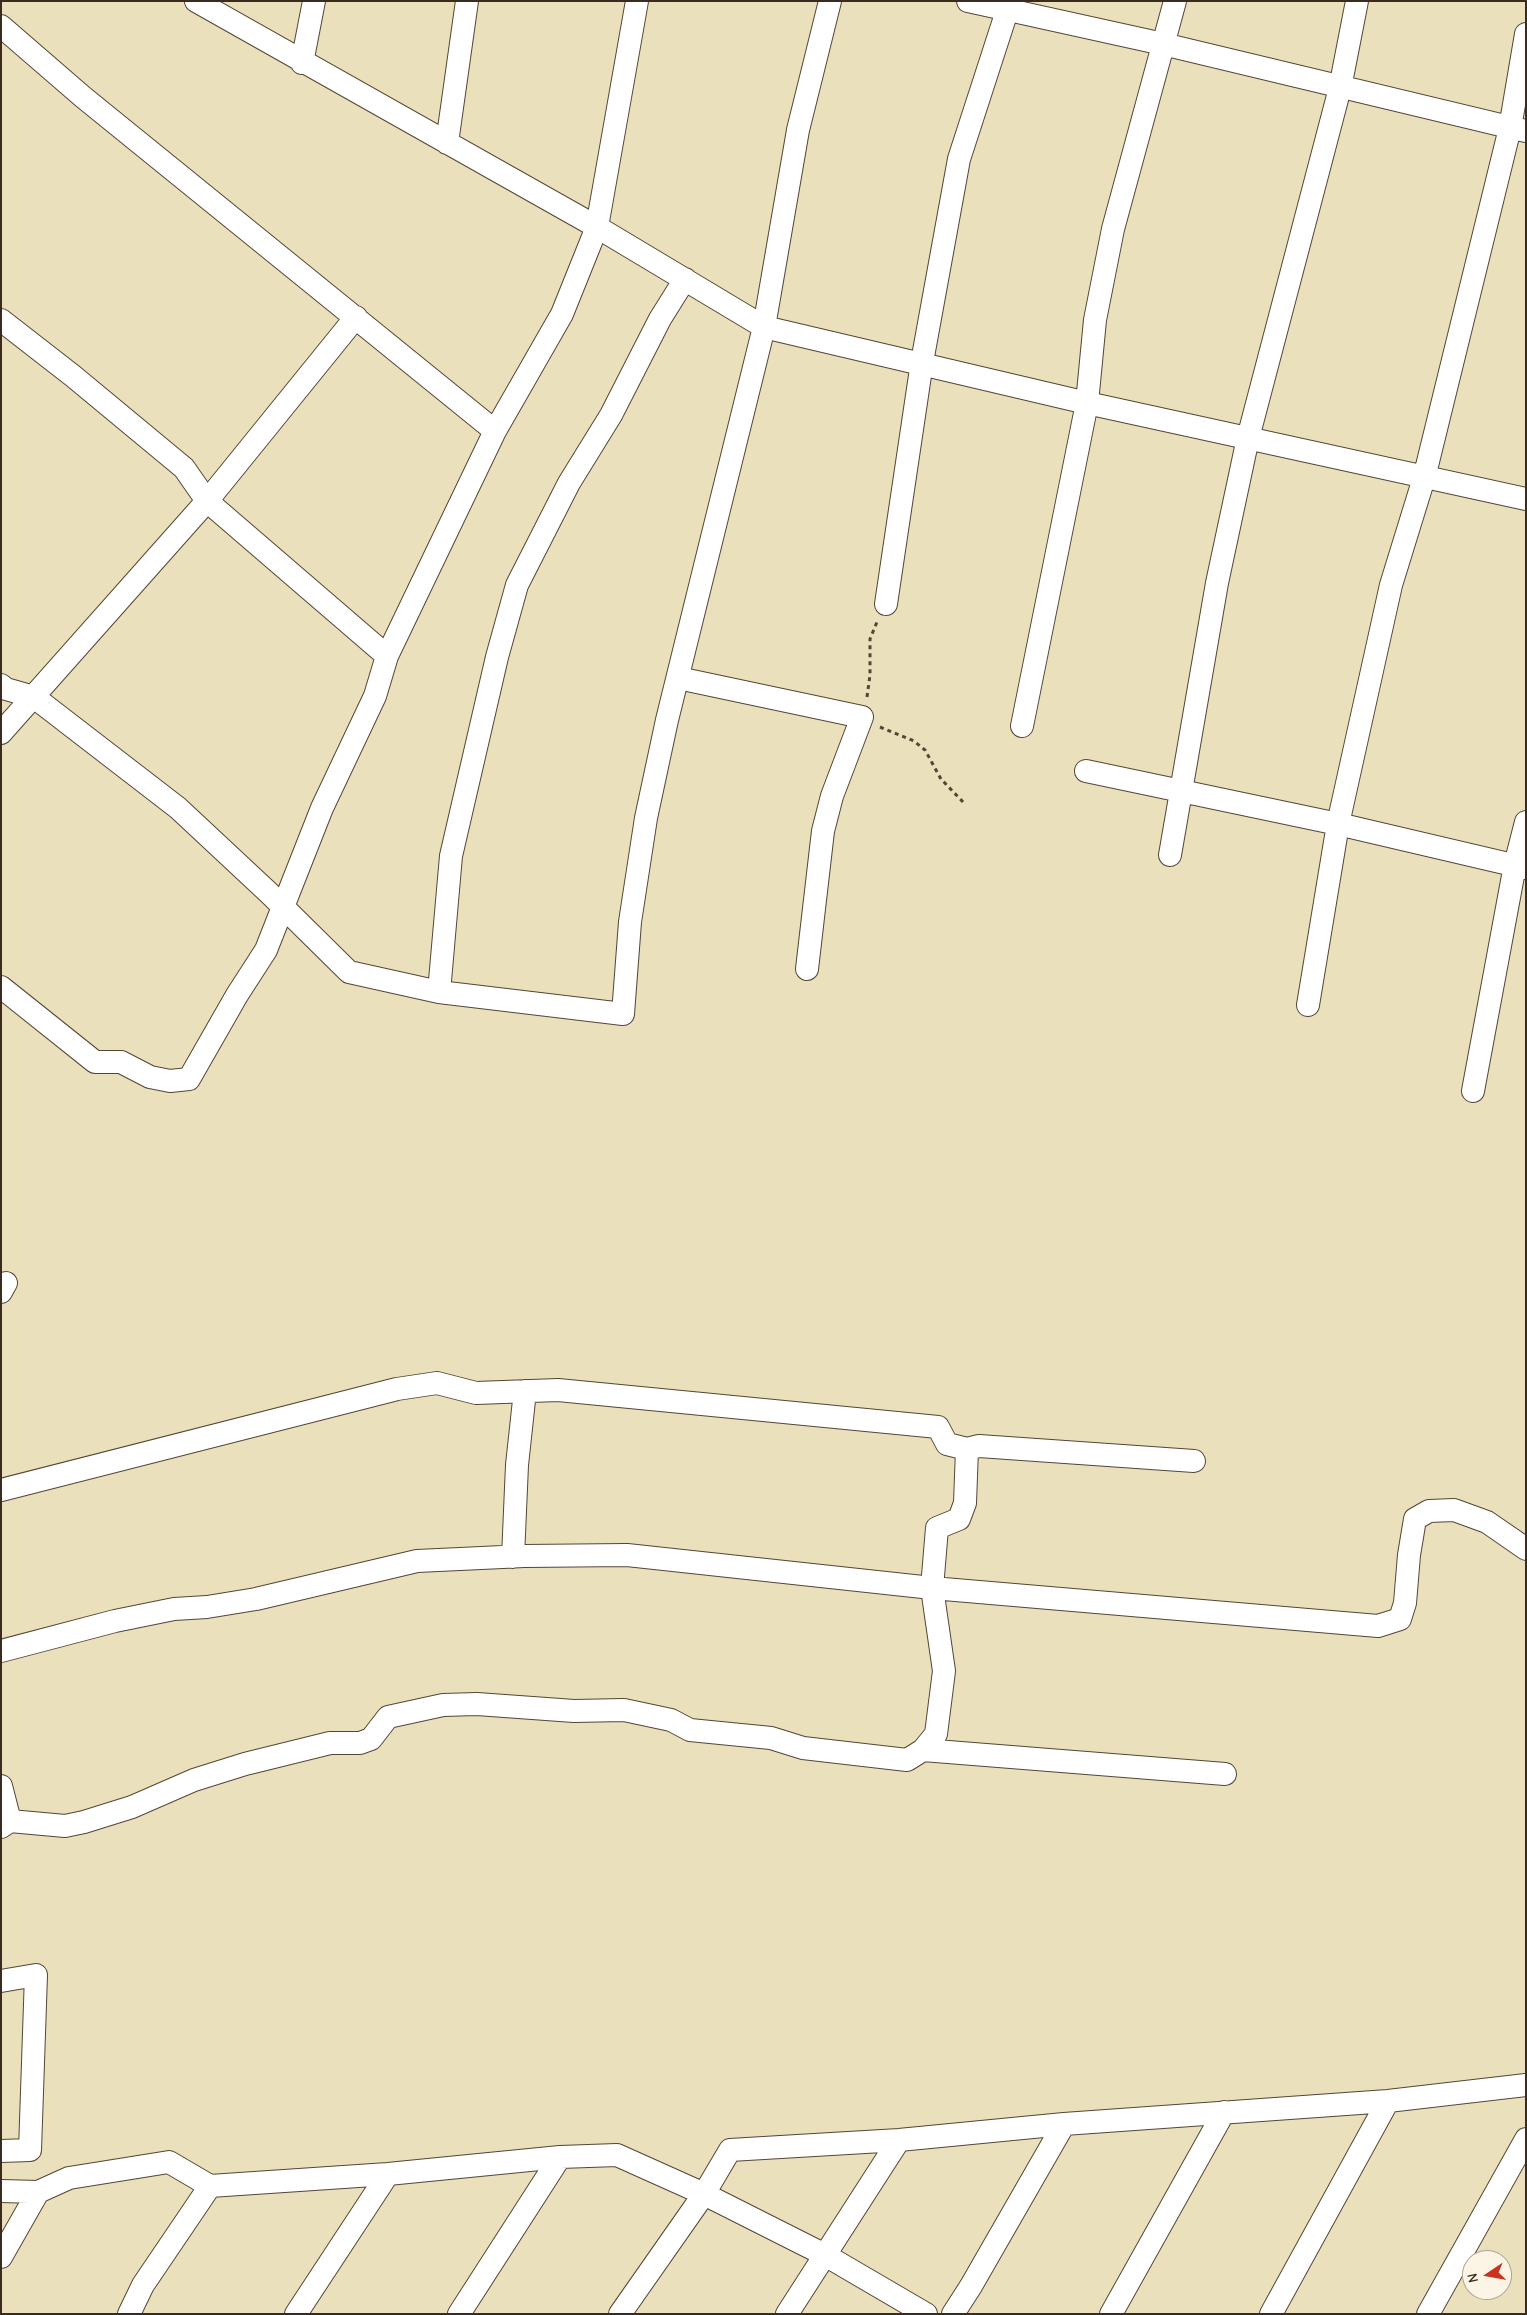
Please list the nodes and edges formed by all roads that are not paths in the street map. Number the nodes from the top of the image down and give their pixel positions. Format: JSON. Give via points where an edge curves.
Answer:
{"nodes":[{"id":1,"x":196,"y":1,"type":"edge"},
{"id":2,"x":314,"y":1,"type":"edge"},
{"id":3,"x":467,"y":1,"type":"edge"},
{"id":4,"x":637,"y":1,"type":"edge"},
{"id":5,"x":830,"y":1,"type":"edge"},
{"id":6,"x":968,"y":1,"type":"edge"},
{"id":7,"x":1175,"y":1,"type":"edge"},
{"id":8,"x":1357,"y":1,"type":"edge"},
{"id":9,"x":1007,"y":11,"type":"junction"},
{"id":10,"x":1,"y":26,"type":"edge"},
{"id":11,"x":1526,"y":34,"type":"edge"},
{"id":12,"x":1163,"y":44,"type":"junction"},
{"id":13,"x":302,"y":63,"type":"junction"},
{"id":14,"x":1340,"y":88,"type":"junction"},
{"id":15,"x":1518,"y":129,"type":"edge"},
{"id":16,"x":447,"y":144,"type":"junction"},
{"id":17,"x":597,"y":227,"type":"junction"},
{"id":18,"x":685,"y":279,"type":"junction"},
{"id":19,"x":356,"y":317,"type":"junction"},
{"id":20,"x":1,"y":320,"type":"edge"},
{"id":21,"x":764,"y":327,"type":"junction"},
{"id":22,"x":922,"y":362,"type":"junction"},
{"id":23,"x":1087,"y":403,"type":"junction"},
{"id":24,"x":495,"y":431,"type":"junction"},
{"id":25,"x":1248,"y":438,"type":"junction"},
{"id":26,"x":1424,"y":478,"type":"junction"},
{"id":27,"x":1526,"y":499,"type":"edge"},
{"id":28,"x":207,"y":501,"type":"junction"},
{"id":29,"x":886,"y":604,"type":"road end"},
{"id":30,"x":387,"y":656,"type":"junction"},
{"id":31,"x":678,"y":678,"type":"junction"},
{"id":32,"x":1,"y":685,"type":"edge"},
{"id":33,"x":34,"y":697,"type":"junction"},
{"id":34,"x":1022,"y":726,"type":"dead end"},
{"id":35,"x":1,"y":733,"type":"edge"},
{"id":36,"x":1086,"y":771,"type":"dead end"},
{"id":37,"x":1183,"y":790,"type":"junction"},
{"id":38,"x":1526,"y":822,"type":"edge"},
{"id":39,"x":1338,"y":824,"type":"junction"},
{"id":40,"x":1170,"y":855,"type":"dead end"},
{"id":41,"x":1520,"y":866,"type":"edge"},
{"id":42,"x":284,"y":908,"type":"junction"},
{"id":43,"x":807,"y":969,"type":"dead end"},
{"id":44,"x":1,"y":988,"type":"edge"},
{"id":45,"x":439,"y":992,"type":"junction"},
{"id":46,"x":1308,"y":1005,"type":"dead end"},
{"id":47,"x":1473,"y":1091,"type":"dead end"},
{"id":48,"x":525,"y":1391,"type":"junction"},
{"id":49,"x":967,"y":1449,"type":"junction"},
{"id":50,"x":1194,"y":1461,"type":"dead end"},
{"id":51,"x":1,"y":1490,"type":"edge"},
{"id":52,"x":1526,"y":1549,"type":"edge"},
{"id":53,"x":513,"y":1557,"type":"junction"},
{"id":54,"x":932,"y":1588,"type":"junction"},
{"id":55,"x":1,"y":1651,"type":"edge"},
{"id":56,"x":923,"y":1750,"type":"junction"},
{"id":57,"x":1225,"y":1774,"type":"dead end"},
{"id":58,"x":1,"y":1786,"type":"edge"},
{"id":59,"x":6,"y":1824,"type":"edge"},
{"id":60,"x":1,"y":1981,"type":"edge"},
{"id":61,"x":1526,"y":2085,"type":"edge"},
{"id":62,"x":1388,"y":2101,"type":"junction"},
{"id":63,"x":1224,"y":2112,"type":"junction"},
{"id":64,"x":1064,"y":2124,"type":"junction"},
{"id":65,"x":1526,"y":2139,"type":"edge"},
{"id":66,"x":899,"y":2140,"type":"junction"},
{"id":67,"x":1,"y":2151,"type":"edge"},
{"id":68,"x":560,"y":2157,"type":"junction"},
{"id":69,"x":388,"y":2174,"type":"junction"},
{"id":70,"x":210,"y":2186,"type":"junction"},
{"id":71,"x":1,"y":2191,"type":"edge"},
{"id":72,"x":38,"y":2192,"type":"junction"},
{"id":73,"x":704,"y":2194,"type":"junction"},
{"id":74,"x":825,"y":2255,"type":"junction"},
{"id":75,"x":1,"y":2257,"type":"edge"},
{"id":76,"x":129,"y":2314,"type":"edge"},
{"id":77,"x":296,"y":2314,"type":"edge"},
{"id":78,"x":459,"y":2314,"type":"edge"},
{"id":79,"x":620,"y":2314,"type":"edge"},
{"id":80,"x":787,"y":2314,"type":"edge"},
{"id":81,"x":926,"y":2314,"type":"edge"},
{"id":82,"x":953,"y":2314,"type":"edge"},
{"id":83,"x":1110,"y":2314,"type":"edge"},
{"id":84,"x":1271,"y":2314,"type":"edge"},
{"id":85,"x":1428,"y":2314,"type":"edge"}],
"edges":[{"from":1,"to":13,"type":"street"},
{"from":2,"to":13,"type":"street"},
{"from":3,"to":16,"type":"street"},
{"from":4,"to":17,"type":"street"},
{"from":5,"to":21,"type":"street","via":[[798,130]]},
{"from":6,"to":9,"type":"street"},
{"from":7,"to":12,"type":"street"},
{"from":8,"to":14,"type":"street"},
{"from":9,"to":12,"type":"street"},
{"from":9,"to":22,"type":"street","via":[[959,159]]},
{"from":10,"to":19,"type":"street","via":[[83,97]]},
{"from":11,"to":15,"type":"street"},
{"from":12,"to":14,"type":"street"},
{"from":12,"to":23,"type":"street","via":[[1113,229],[1095,320]]},
{"from":13,"to":16,"type":"street"},
{"from":14,"to":15,"type":"street"},
{"from":14,"to":25,"type":"street"},
{"from":15,"to":26,"type":"street"},
{"from":16,"to":17,"type":"street"},
{"from":17,"to":18,"type":"street"},
{"from":17,"to":24,"type":"street","via":[[562,314]]},
{"from":18,"to":21,"type":"street"},
{"from":18,"to":45,"type":"street","via":[[569,483],[517,585],[451,856]]},
{"from":19,"to":24,"type":"street"},
{"from":19,"to":28,"type":"street"},
{"from":20,"to":28,"type":"street","via":[[184,468]]},
{"from":21,"to":22,"type":"street"},
{"from":21,"to":31,"type":"street"},
{"from":22,"to":23,"type":"street"},
{"from":22,"to":29,"type":"street"},
{"from":23,"to":25,"type":"street"},
{"from":23,"to":34,"type":"street"},
{"from":24,"to":30,"type":"street"},
{"from":25,"to":26,"type":"street"},
{"from":25,"to":37,"type":"street","via":[[1217,584]]},
{"from":26,"to":27,"type":"street"},
{"from":26,"to":39,"type":"street","via":[[1391,585]]},
{"from":28,"to":30,"type":"street"},
{"from":28,"to":33,"type":"street"},
{"from":30,"to":42,"type":"street","via":[[375,696],[322,808]]},
{"from":31,"to":43,"type":"street","via":[[862,717],[832,796],[824,831]]},
{"from":31,"to":45,"type":"street","via":[[646,818],[630,922],[623,1014]]},
{"from":32,"to":33,"type":"street"},
{"from":33,"to":35,"type":"street"},
{"from":33,"to":42,"type":"street","via":[[178,808]]},
{"from":36,"to":37,"type":"street"},
{"from":37,"to":39,"type":"street"},
{"from":37,"to":40,"type":"street"},
{"from":38,"to":41,"type":"street"},
{"from":39,"to":41,"type":"street"},
{"from":39,"to":46,"type":"street"},
{"from":41,"to":47,"type":"street"},
{"from":42,"to":44,"type":"street","via":[[266,950],[236,995],[189,1079],[170,1081],[150,1076],[121,1062],[95,1062]]},
{"from":42,"to":45,"type":"street","via":[[349,972]]},
{"from":48,"to":49,"type":"street","via":[[558,1390],[938,1427],[947,1444]]},
{"from":48,"to":51,"type":"street","via":[[476,1392],[437,1383],[397,1389]]},
{"from":48,"to":53,"type":"street","via":[[517,1465]]},
{"from":49,"to":50,"type":"street","via":[[979,1446]]},
{"from":49,"to":54,"type":"street","via":[[965,1503],[958,1519],[937,1528]]},
{"from":52,"to":54,"type":"street","via":[[1487,1522],[1454,1510],[1429,1511],[1415,1519],[1400,1619],[1378,1626]]},
{"from":53,"to":54,"type":"street","via":[[627,1556]]},
{"from":53,"to":55,"type":"street","via":[[417,1561],[256,1599],[174,1608]]},
{"from":54,"to":56,"type":"street","via":[[944,1671],[936,1734]]},
{"from":56,"to":57,"type":"street"},
{"from":56,"to":59,"type":"street","via":[[908,1760],[803,1748],[771,1738],[690,1730],[671,1720],[624,1710],[443,1705],[388,1717],[371,1739],[360,1743],[330,1743],[244,1764],[84,1822],[65,1826]]},
{"from":58,"to":59,"type":"street"},
{"from":60,"to":67,"type":"street","via":[[36,1975],[30,2150]]},
{"from":61,"to":62,"type":"street"},
{"from":62,"to":63,"type":"street"},
{"from":62,"to":84,"type":"street"},
{"from":63,"to":64,"type":"street"},
{"from":63,"to":83,"type":"street"},
{"from":64,"to":66,"type":"street"},
{"from":64,"to":82,"type":"street"},
{"from":65,"to":85,"type":"street"},
{"from":66,"to":73,"type":"street","via":[[730,2150]]},
{"from":66,"to":74,"type":"street"},
{"from":68,"to":69,"type":"street"},
{"from":68,"to":73,"type":"street","via":[[617,2155]]},
{"from":68,"to":78,"type":"street"},
{"from":69,"to":70,"type":"street"},
{"from":69,"to":77,"type":"street"},
{"from":70,"to":72,"type":"street","via":[[169,2162],[69,2178]]},
{"from":70,"to":76,"type":"street","via":[[143,2285]]},
{"from":71,"to":72,"type":"street"},
{"from":72,"to":75,"type":"street"},
{"from":73,"to":74,"type":"street"},
{"from":73,"to":79,"type":"street"},
{"from":74,"to":80,"type":"street"},
{"from":74,"to":81,"type":"street"}]}
